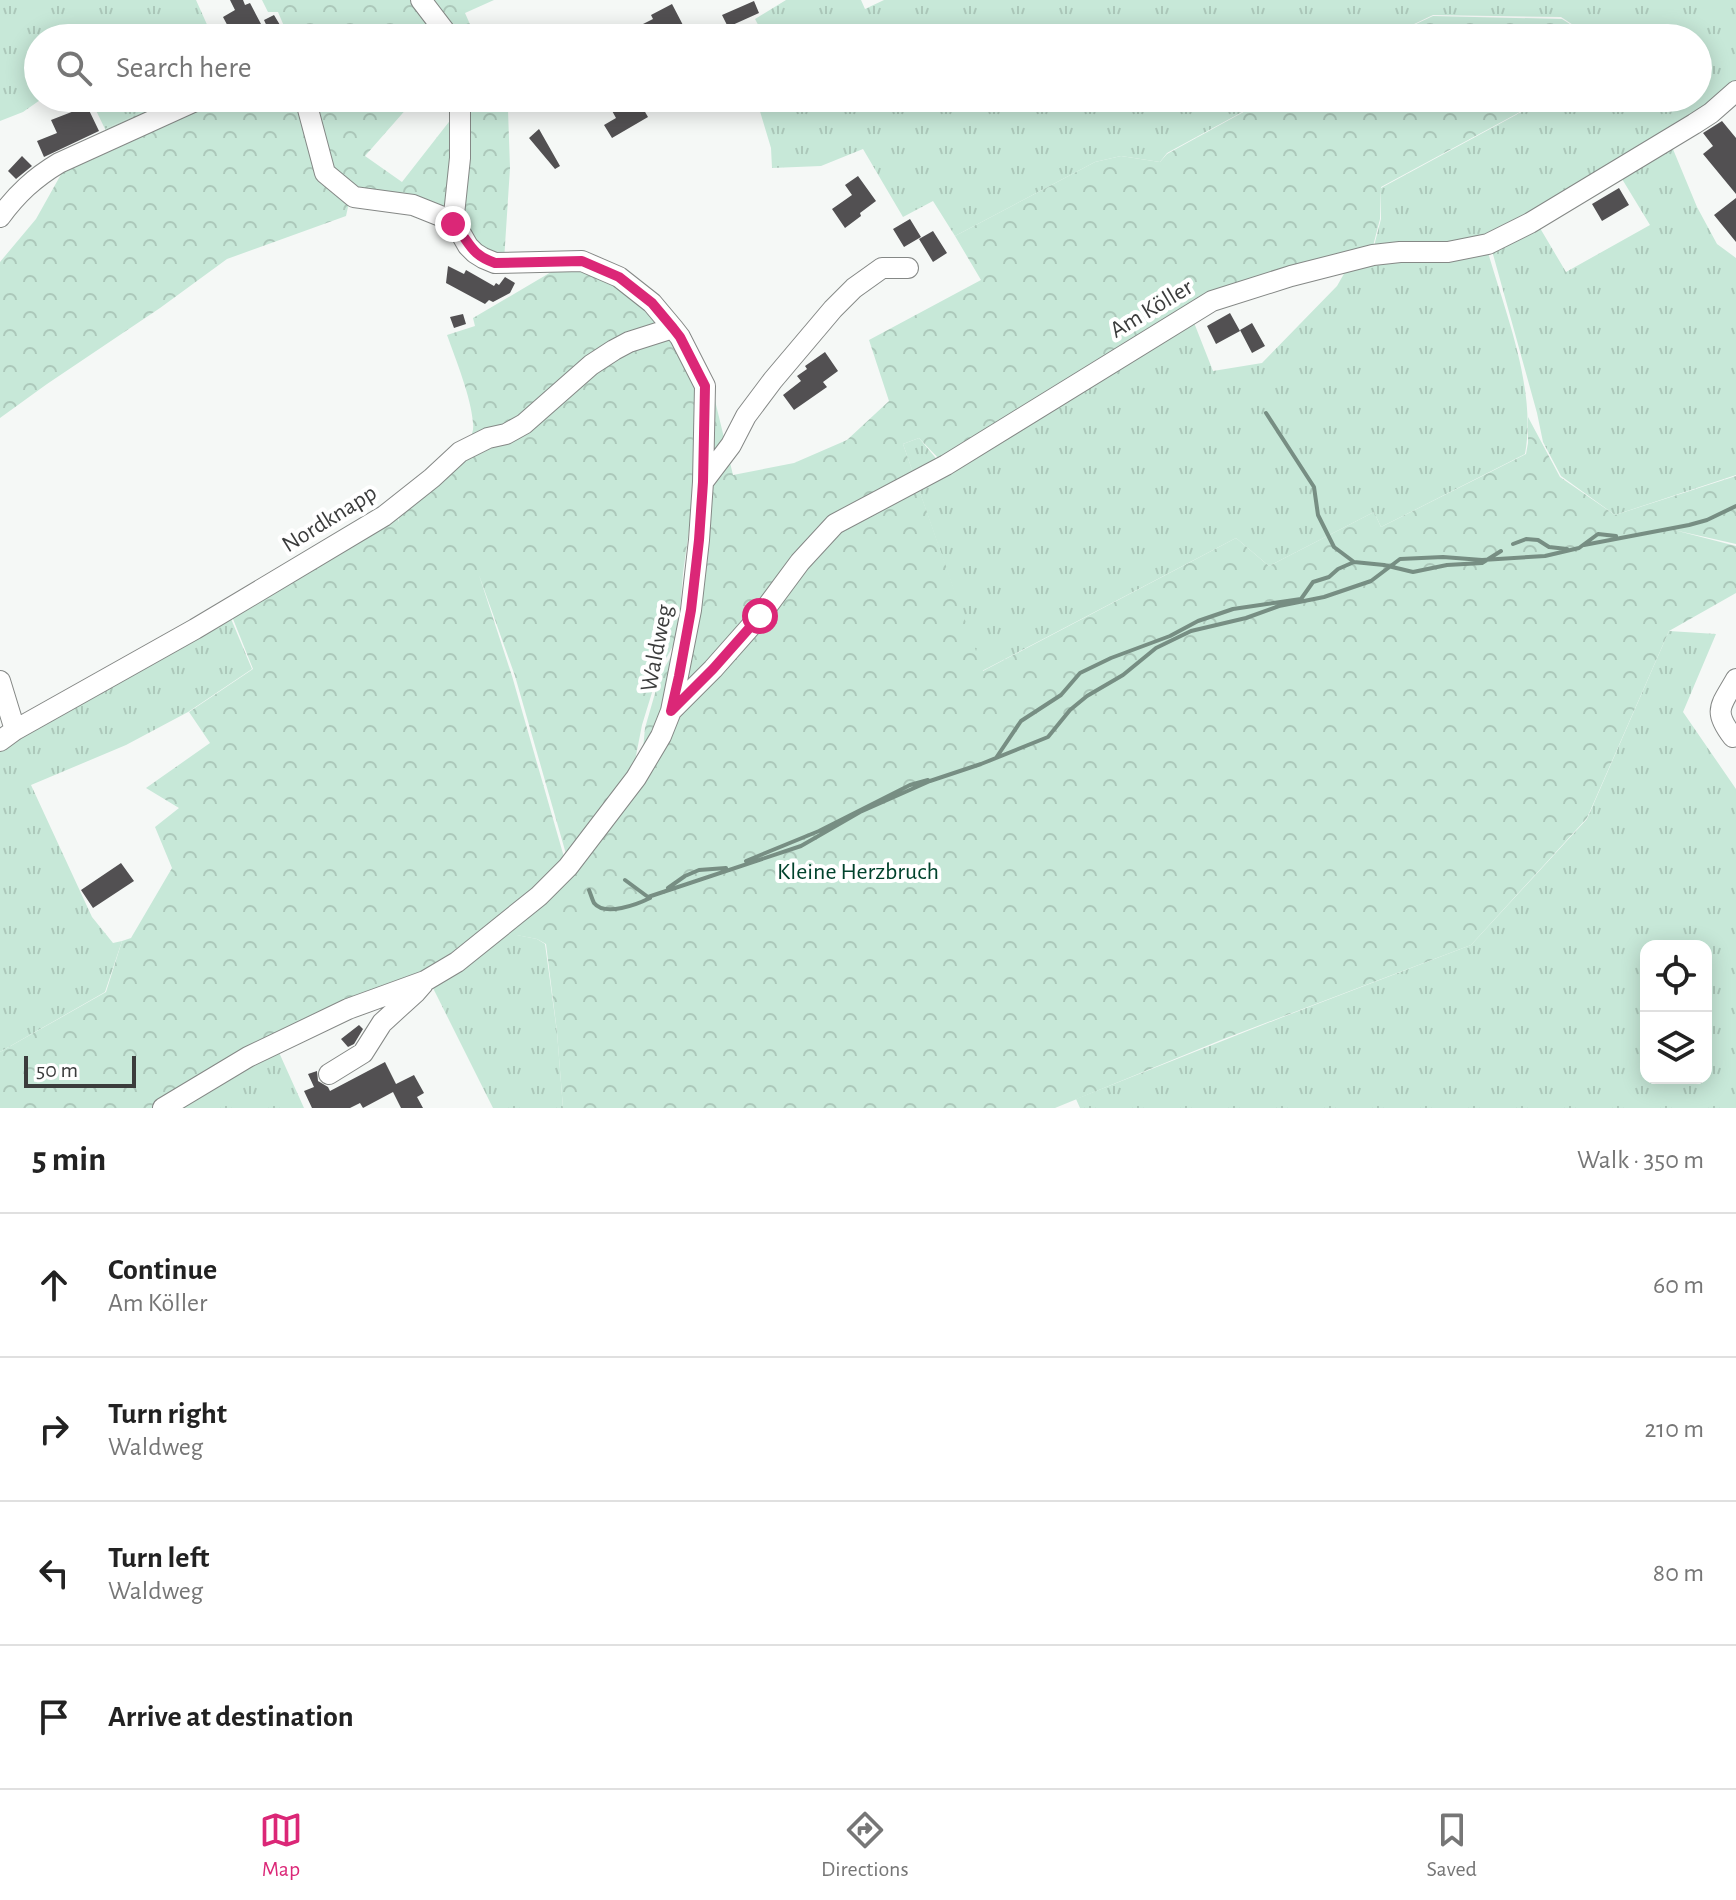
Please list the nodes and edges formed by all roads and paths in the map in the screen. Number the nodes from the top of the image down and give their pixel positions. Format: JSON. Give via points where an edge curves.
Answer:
{"nodes":[{"id":1,"x":421,"y":0,"type":"edge"},
{"id":2,"x":439,"y":24,"type":"edge"},
{"id":3,"x":1733,"y":100,"type":"edge"},
{"id":4,"x":171,"y":112,"type":"edge"},
{"id":5,"x":309,"y":112,"type":"edge"},
{"id":6,"x":460,"y":112,"type":"edge"},
{"id":7,"x":0,"y":217,"type":"edge"},
{"id":8,"x":453,"y":224,"type":"junction"},
{"id":9,"x":908,"y":268,"type":"dead end"},
{"id":10,"x":673,"y":328,"type":"junction"},
{"id":11,"x":703,"y":482,"type":"junction"},
{"id":12,"x":1736,"y":679,"type":"edge"},
{"id":13,"x":0,"y":681,"type":"edge"},
{"id":14,"x":671,"y":711,"type":"junction"},
{"id":15,"x":8,"y":735,"type":"edge"},
{"id":16,"x":1733,"y":737,"type":"dead end"},
{"id":17,"x":425,"y":981,"type":"junction"},
{"id":18,"x":329,"y":1074,"type":"dead end"},
{"id":19,"x":163,"y":1108,"type":"edge"}],
"edges":[{"from":1,"to":2,"type":"street"},
{"from":3,"to":14,"type":"street","name":"Am Köller","via":[[1488,244],[1448,252],[1373,255],[1212,301],[946,465],[835,524],[751,626]]},
{"from":4,"to":7,"type":"street","via":[[40,174]]},
{"from":5,"to":8,"type":"street","via":[[325,173],[354,197],[424,208]]},
{"from":6,"to":8,"type":"street"},
{"from":8,"to":10,"type":"street","name":"Waldweg","via":[[475,253],[495,263],[582,261],[619,277]]},
{"from":9,"to":11,"type":"street","via":[[882,268],[833,309],[773,380]]},
{"from":10,"to":11,"type":"street","name":"Waldweg","via":[[705,386]]},
{"from":10,"to":15,"type":"street","name":"Nordknapp","via":[[614,350],[524,424],[460,452],[384,516]]},
{"from":11,"to":14,"type":"street","name":"Waldweg","via":[[691,610]]},
{"from":12,"to":16,"type":"street","via":[[1720,710]]},
{"from":13,"to":15,"type":"street"},
{"from":14,"to":17,"type":"street","name":"Waldweg","via":[[636,778],[568,867],[457,962]]},
{"from":17,"to":18,"type":"street","via":[[382,1023],[363,1053]]},
{"from":17,"to":19,"type":"street","name":"Waldweg","via":[[348,1009],[262,1050]]}]}
